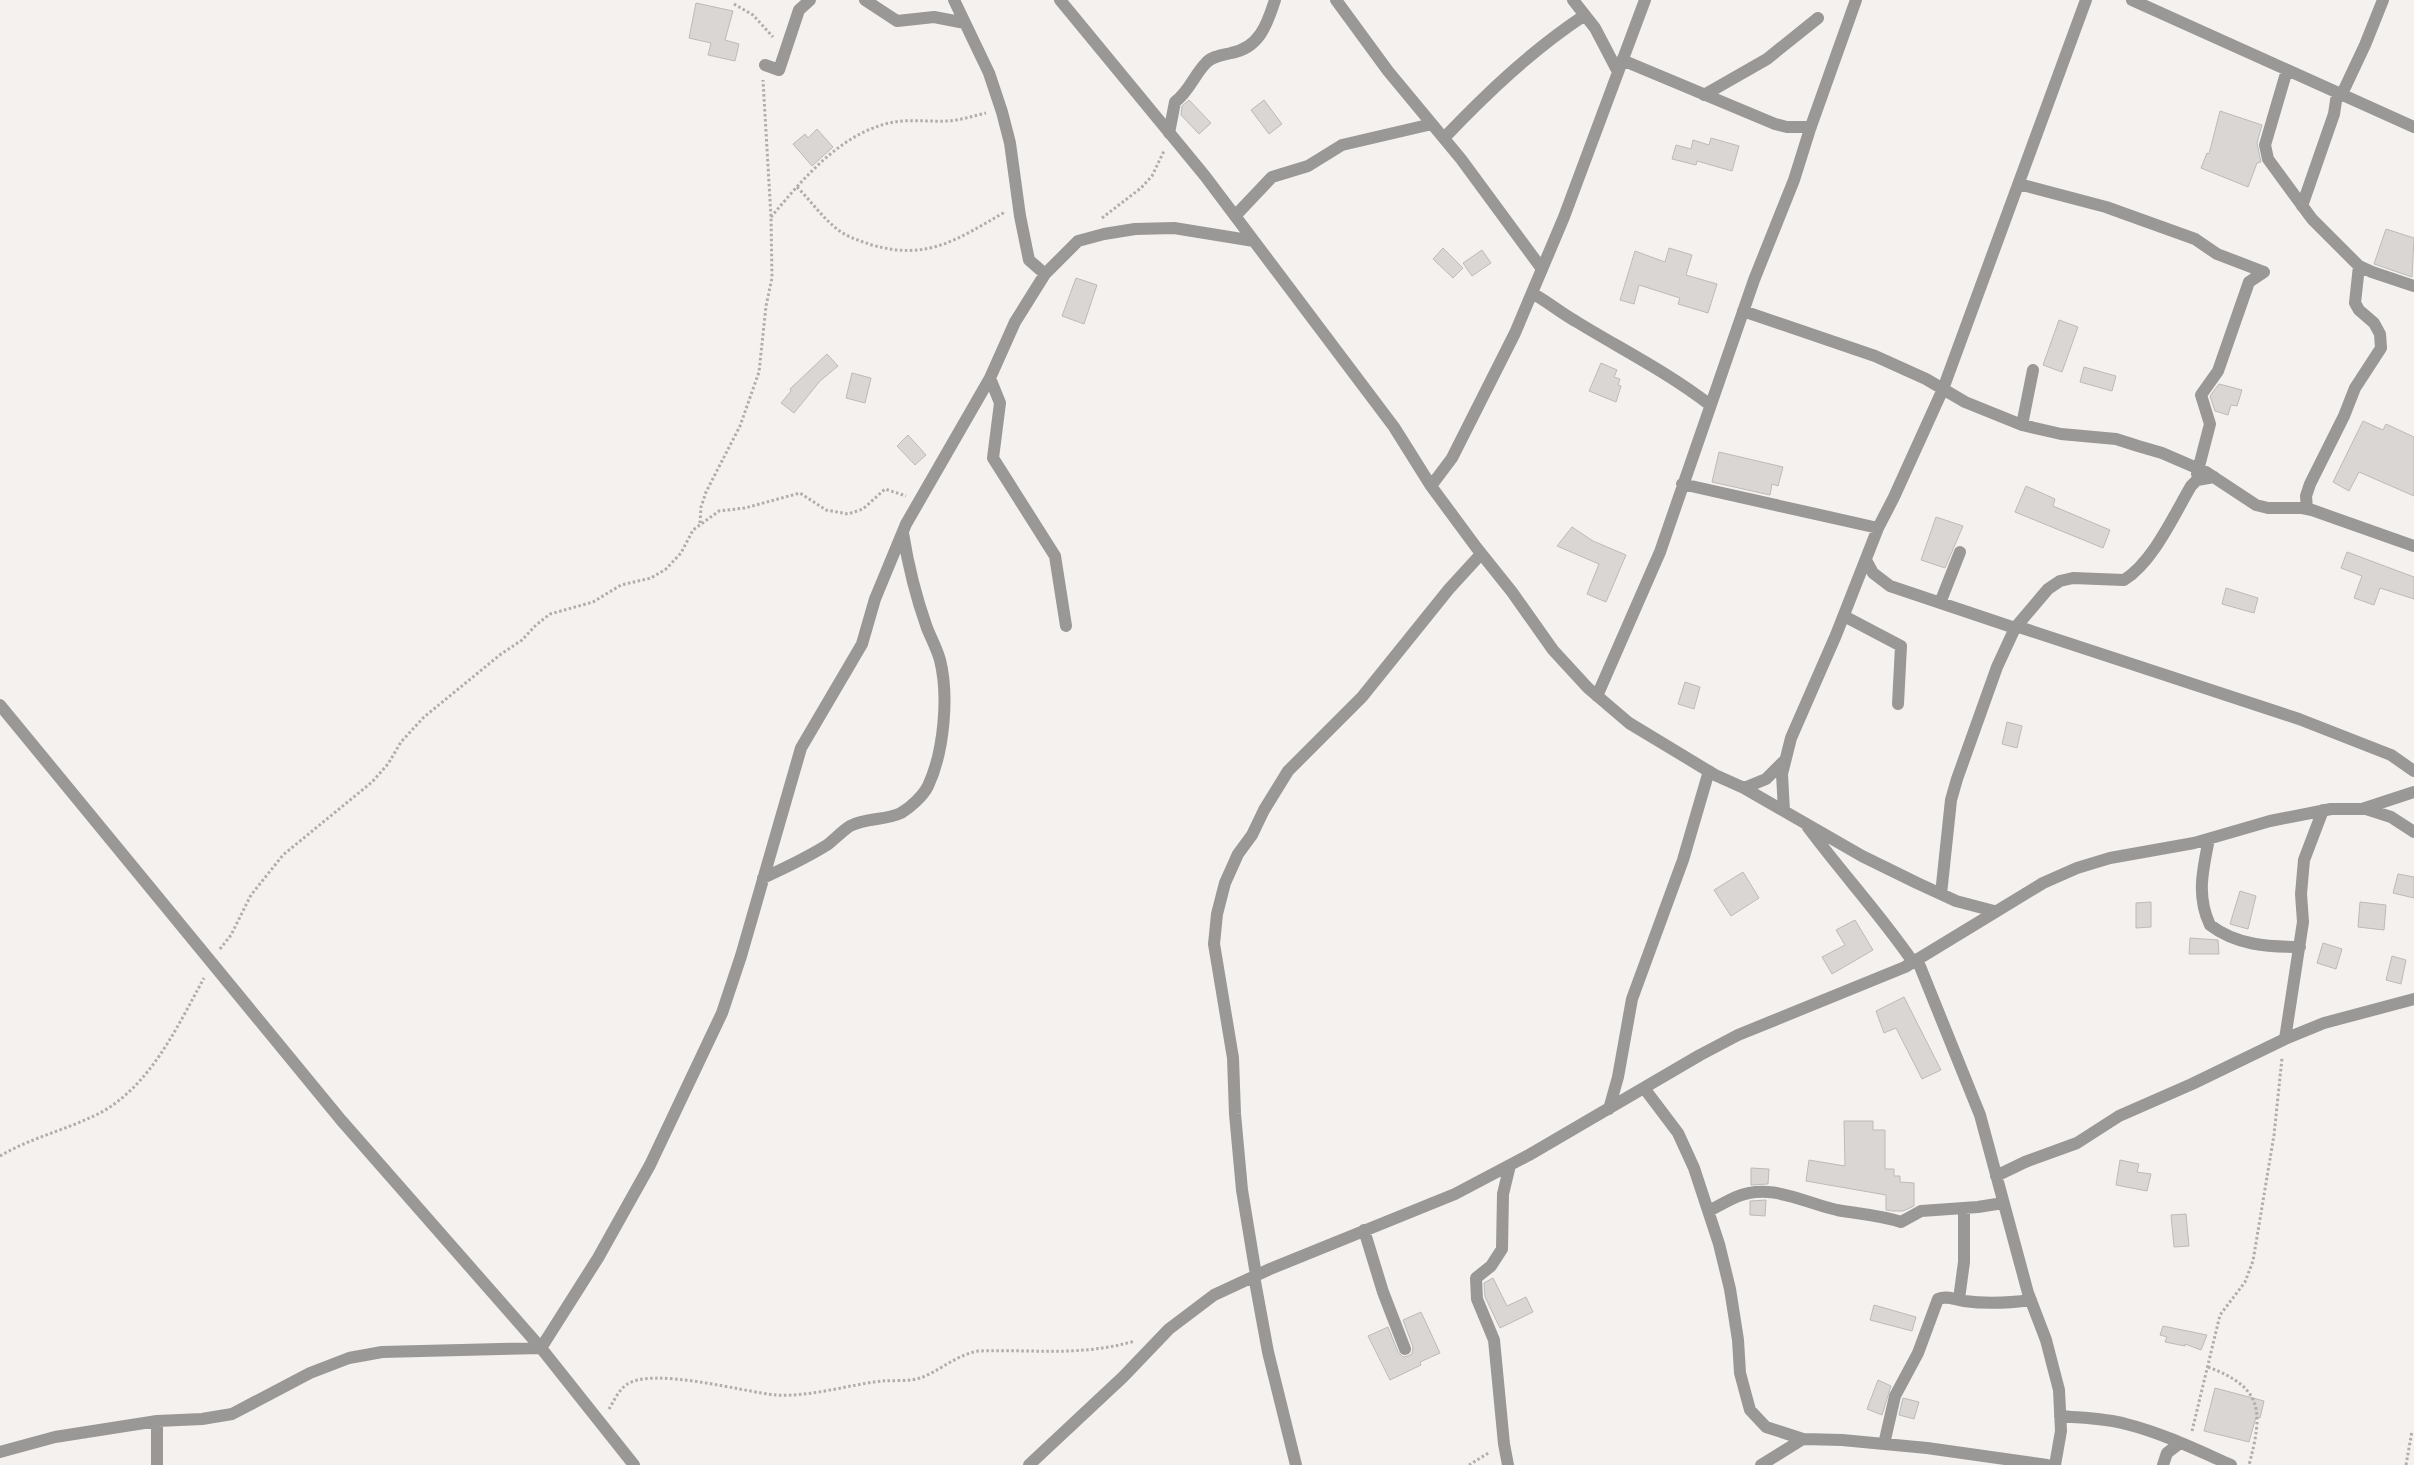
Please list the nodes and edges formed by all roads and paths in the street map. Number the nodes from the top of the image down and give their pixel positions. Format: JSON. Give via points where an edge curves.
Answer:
{"nodes":[{"id":1,"x":810,"y":0,"type":"edge"},
{"id":2,"x":865,"y":0,"type":"edge"},
{"id":3,"x":954,"y":0,"type":"edge"},
{"id":4,"x":1060,"y":0,"type":"edge"},
{"id":5,"x":1275,"y":0,"type":"edge"},
{"id":6,"x":1336,"y":0,"type":"edge"},
{"id":7,"x":1573,"y":0,"type":"edge"},
{"id":8,"x":1646,"y":0,"type":"edge"},
{"id":9,"x":1856,"y":0,"type":"edge"},
{"id":10,"x":2086,"y":0,"type":"edge"},
{"id":11,"x":2132,"y":0,"type":"edge"},
{"id":12,"x":2383,"y":0,"type":"edge"},
{"id":13,"x":734,"y":4,"type":"dead end"},
{"id":14,"x":1585,"y":15,"type":"junction"},
{"id":15,"x":1818,"y":18,"type":"dead end"},
{"id":16,"x":965,"y":23,"type":"junction"},
{"id":17,"x":778,"y":29,"type":"dead end"},
{"id":18,"x":773,"y":37,"type":"junction"},
{"id":19,"x":764,"y":66,"type":"junction"},
{"id":20,"x":1620,"y":66,"type":"junction"},
{"id":21,"x":2287,"y":70,"type":"junction"},
{"id":22,"x":1704,"y":95,"type":"junction"},
{"id":23,"x":2339,"y":95,"type":"junction"},
{"id":24,"x":1000,"y":108,"type":"junction"},
{"id":25,"x":1432,"y":124,"type":"junction"},
{"id":26,"x":1811,"y":127,"type":"junction"},
{"id":27,"x":2414,"y":127,"type":"edge"},
{"id":28,"x":1170,"y":134,"type":"junction"},
{"id":29,"x":1444,"y":138,"type":"junction"},
{"id":30,"x":2019,"y":184,"type":"junction"},
{"id":31,"x":798,"y":187,"type":"junction"},
{"id":32,"x":1018,"y":205,"type":"junction"},
{"id":33,"x":2302,"y":206,"type":"junction"},
{"id":34,"x":1235,"y":216,"type":"junction"},
{"id":35,"x":771,"y":217,"type":"junction"},
{"id":36,"x":1078,"y":241,"type":"junction"},
{"id":37,"x":1254,"y":241,"type":"junction"},
{"id":38,"x":2360,"y":266,"type":"junction"},
{"id":39,"x":1542,"y":269,"type":"junction"},
{"id":40,"x":1045,"y":274,"type":"junction"},
{"id":41,"x":2414,"y":286,"type":"edge"},
{"id":42,"x":1532,"y":293,"type":"junction"},
{"id":43,"x":1743,"y":311,"type":"junction"},
{"id":44,"x":2033,"y":370,"type":"dead end"},
{"id":45,"x":990,"y":378,"type":"junction"},
{"id":46,"x":1943,"y":389,"type":"junction"},
{"id":47,"x":1710,"y":405,"type":"junction"},
{"id":48,"x":2022,"y":426,"type":"junction"},
{"id":49,"x":2196,"y":474,"type":"dead end"},
{"id":50,"x":2214,"y":477,"type":"junction"},
{"id":51,"x":1682,"y":484,"type":"junction"},
{"id":52,"x":1431,"y":486,"type":"junction"},
{"id":53,"x":2308,"y":489,"type":"junction"},
{"id":54,"x":918,"y":501,"type":"junction"},
{"id":55,"x":2292,"y":508,"type":"junction"},
{"id":56,"x":2307,"y":509,"type":"junction"},
{"id":57,"x":700,"y":523,"type":"junction"},
{"id":58,"x":1878,"y":528,"type":"junction"},
{"id":59,"x":903,"y":533,"type":"junction"},
{"id":60,"x":2414,"y":546,"type":"edge"},
{"id":61,"x":1960,"y":552,"type":"dead end"},
{"id":62,"x":1482,"y":554,"type":"junction"},
{"id":63,"x":1866,"y":560,"type":"junction"},
{"id":64,"x":1940,"y":603,"type":"junction"},
{"id":65,"x":1844,"y":616,"type":"junction"},
{"id":66,"x":1066,"y":626,"type":"dead end"},
{"id":67,"x":2016,"y":627,"type":"junction"},
{"id":68,"x":1597,"y":696,"type":"junction"},
{"id":69,"x":1898,"y":704,"type":"dead end"},
{"id":70,"x":0,"y":705,"type":"edge"},
{"id":71,"x":1785,"y":760,"type":"junction"},
{"id":72,"x":2414,"y":771,"type":"edge"},
{"id":73,"x":1708,"y":772,"type":"junction"},
{"id":74,"x":1744,"y":788,"type":"junction"},
{"id":75,"x":2414,"y":792,"type":"edge"},
{"id":76,"x":2361,"y":809,"type":"junction"},
{"id":77,"x":2323,"y":810,"type":"junction"},
{"id":78,"x":1784,"y":811,"type":"junction"},
{"id":79,"x":1804,"y":822,"type":"junction"},
{"id":80,"x":2414,"y":832,"type":"edge"},
{"id":81,"x":2209,"y":839,"type":"junction"},
{"id":82,"x":763,"y":878,"type":"junction"},
{"id":83,"x":1941,"y":894,"type":"junction"},
{"id":84,"x":1994,"y":912,"type":"junction"},
{"id":85,"x":2300,"y":948,"type":"junction"},
{"id":86,"x":209,"y":960,"type":"junction"},
{"id":87,"x":1915,"y":960,"type":"junction"},
{"id":88,"x":2414,"y":999,"type":"edge"},
{"id":89,"x":2285,"y":1039,"type":"junction"},
{"id":90,"x":1644,"y":1088,"type":"junction"},
{"id":91,"x":1609,"y":1109,"type":"junction"},
{"id":92,"x":0,"y":1156,"type":"edge"},
{"id":93,"x":1510,"y":1165,"type":"junction"},
{"id":94,"x":1996,"y":1176,"type":"junction"},
{"id":95,"x":2004,"y":1203,"type":"junction"},
{"id":96,"x":1964,"y":1208,"type":"junction"},
{"id":97,"x":1709,"y":1211,"type":"junction"},
{"id":98,"x":1364,"y":1230,"type":"junction"},
{"id":99,"x":1255,"y":1275,"type":"junction"},
{"id":100,"x":1959,"y":1299,"type":"junction"},
{"id":101,"x":2031,"y":1300,"type":"junction"},
{"id":102,"x":1137,"y":1341,"type":"dead end"},
{"id":103,"x":541,"y":1348,"type":"junction"},
{"id":104,"x":1405,"y":1348,"type":"dead end"},
{"id":105,"x":2208,"y":1367,"type":"junction"},
{"id":106,"x":2060,"y":1416,"type":"junction"},
{"id":107,"x":157,"y":1421,"type":"junction"},
{"id":108,"x":602,"y":1426,"type":"junction"},
{"id":109,"x":2412,"y":1432,"type":"dead end"},
{"id":110,"x":1802,"y":1438,"type":"junction"},
{"id":111,"x":1504,"y":1444,"type":"junction"},
{"id":112,"x":1884,"y":1444,"type":"junction"},
{"id":113,"x":2184,"y":1444,"type":"junction"},
{"id":114,"x":0,"y":1452,"type":"edge"},
{"id":115,"x":157,"y":1465,"type":"edge"},
{"id":116,"x":634,"y":1465,"type":"edge"},
{"id":117,"x":1029,"y":1465,"type":"edge"},
{"id":118,"x":1296,"y":1465,"type":"edge"},
{"id":119,"x":1470,"y":1465,"type":"edge"},
{"id":120,"x":1508,"y":1465,"type":"edge"},
{"id":121,"x":1760,"y":1465,"type":"edge"},
{"id":122,"x":2047,"y":1465,"type":"edge"},
{"id":123,"x":2055,"y":1465,"type":"edge"},
{"id":124,"x":2163,"y":1465,"type":"edge"},
{"id":125,"x":2231,"y":1465,"type":"edge"},
{"id":126,"x":2249,"y":1465,"type":"edge"},
{"id":127,"x":2406,"y":1465,"type":"edge"}],
"edges":[{"from":1,"to":19,"type":"street","via":[[799,10],[780,70]]},
{"from":2,"to":16,"type":"street","via":[[897,21],[934,17]]},
{"from":3,"to":16,"type":"street"},
{"from":4,"to":28,"type":"street"},
{"from":5,"to":28,"type":"street","via":[[1265,28],[1253,44],[1207,62],[1184,95],[1175,102]]},
{"from":6,"to":25,"type":"street"},
{"from":7,"to":14,"type":"street"},
{"from":8,"to":20,"type":"street"},
{"from":9,"to":26,"type":"street"},
{"from":10,"to":30,"type":"street"},
{"from":11,"to":21,"type":"street"},
{"from":12,"to":23,"type":"street","via":[[2365,46]]},
{"from":13,"to":18,"type":"path","via":[[753,15]]},
{"from":14,"to":20,"type":"street"},
{"from":14,"to":29,"type":"street","via":[[1502,80]]},
{"from":15,"to":22,"type":"street","via":[[1767,59]]},
{"from":16,"to":24,"type":"street","via":[[989,72]]},
{"from":17,"to":18,"type":"path"},
{"from":18,"to":19,"type":"path"},
{"from":19,"to":35,"type":"path"},
{"from":20,"to":22,"type":"street"},
{"from":20,"to":39,"type":"street"},
{"from":21,"to":23,"type":"street"},
{"from":21,"to":33,"type":"street","via":[[2265,145],[2266,154],[2280,178]]},
{"from":22,"to":26,"type":"street","via":[[1774,124]]},
{"from":23,"to":27,"type":"street"},
{"from":23,"to":33,"type":"street"},
{"from":24,"to":31,"type":"path","via":[[960,120],[896,122],[878,126],[854,136]]},
{"from":24,"to":32,"type":"street","via":[[1010,143]]},
{"from":25,"to":29,"type":"street"},
{"from":25,"to":34,"type":"street","via":[[1342,145],[1308,166],[1272,177]]},
{"from":26,"to":43,"type":"street"},
{"from":28,"to":34,"type":"street"},
{"from":28,"to":36,"type":"path","via":[[1152,176]]},
{"from":29,"to":39,"type":"street"},
{"from":30,"to":46,"type":"street"},
{"from":30,"to":49,"type":"street","via":[[2106,207],[2195,239],[2217,254],[2264,272],[2249,282],[2218,371],[2200,395],[2210,424]]},
{"from":31,"to":32,"type":"path","via":[[838,230],[857,240],[901,251],[942,246]]},
{"from":31,"to":35,"type":"path"},
{"from":32,"to":40,"type":"street","via":[[1030,260]]},
{"from":33,"to":38,"type":"street"},
{"from":34,"to":37,"type":"street"},
{"from":35,"to":57,"type":"path","via":[[772,278],[760,372],[740,426],[700,507]]},
{"from":36,"to":37,"type":"street","via":[[1104,234],[1174,228]]},
{"from":36,"to":40,"type":"street"},
{"from":37,"to":52,"type":"street","via":[[1388,420]]},
{"from":38,"to":41,"type":"street"},
{"from":38,"to":53,"type":"street","via":[[2355,303],[2374,323],[2380,334],[2381,348],[2355,388]]},
{"from":39,"to":42,"type":"street"},
{"from":40,"to":45,"type":"street","via":[[1015,322]]},
{"from":42,"to":47,"type":"street","via":[[1618,344]]},
{"from":42,"to":52,"type":"street","via":[[1452,458]]},
{"from":43,"to":46,"type":"street","via":[[1875,356]]},
{"from":43,"to":47,"type":"street"},
{"from":44,"to":48,"type":"street"},
{"from":45,"to":54,"type":"street"},
{"from":45,"to":66,"type":"street","via":[[1000,403],[993,458],[1055,556]]},
{"from":46,"to":48,"type":"street"},
{"from":46,"to":58,"type":"street"},
{"from":47,"to":51,"type":"street"},
{"from":48,"to":50,"type":"street","via":[[2061,434],[2116,439],[2162,453]]},
{"from":50,"to":55,"type":"street","via":[[2256,505]]},
{"from":50,"to":67,"type":"street","via":[[2197,480],[2191,486],[2154,548],[2132,576],[2124,580],[2073,578],[2060,581],[2048,589]]},
{"from":51,"to":58,"type":"street"},
{"from":51,"to":68,"type":"street","via":[[1660,552]]},
{"from":52,"to":62,"type":"street"},
{"from":53,"to":55,"type":"street"},
{"from":53,"to":56,"type":"street"},
{"from":54,"to":57,"type":"path","via":[[885,489],[863,509],[848,514],[826,510],[800,493],[718,512]]},
{"from":54,"to":59,"type":"street"},
{"from":55,"to":56,"type":"street"},
{"from":56,"to":60,"type":"street"},
{"from":57,"to":86,"type":"path","via":[[692,530],[676,561],[666,569],[651,578],[621,585],[593,602],[550,614],[424,717],[372,782],[283,855],[251,895],[224,945]]},
{"from":58,"to":63,"type":"street"},
{"from":59,"to":82,"type":"street","via":[[875,599],[862,644],[801,748]]},
{"from":59,"to":82,"type":"street","via":[[908,567],[940,658],[943,679],[945,705],[935,765],[927,788],[901,813],[852,826],[799,862]]},
{"from":61,"to":64,"type":"street"},
{"from":62,"to":68,"type":"street","via":[[1553,650]]},
{"from":62,"to":99,"type":"street","via":[[1449,589],[1362,697],[1288,771],[1238,854],[1225,883],[1214,944],[1233,1058],[1234,1114]]},
{"from":63,"to":64,"type":"street","via":[[1873,573],[1890,586]]},
{"from":63,"to":65,"type":"street"},
{"from":64,"to":67,"type":"street"},
{"from":65,"to":69,"type":"street","via":[[1901,646]]},
{"from":65,"to":71,"type":"street","via":[[1791,738]]},
{"from":67,"to":72,"type":"street","via":[[2299,719],[2391,755]]},
{"from":67,"to":83,"type":"street","via":[[1997,667],[1953,792]]},
{"from":68,"to":73,"type":"street","via":[[1629,723]]},
{"from":70,"to":86,"type":"street"},
{"from":71,"to":74,"type":"street","via":[[1766,779]]},
{"from":71,"to":78,"type":"street"},
{"from":73,"to":74,"type":"street"},
{"from":73,"to":91,"type":"street","via":[[1683,860],[1632,999]]},
{"from":74,"to":78,"type":"street"},
{"from":75,"to":76,"type":"street"},
{"from":76,"to":77,"type":"street"},
{"from":76,"to":80,"type":"street","via":[[2391,817]]},
{"from":77,"to":81,"type":"street"},
{"from":77,"to":85,"type":"street","via":[[2304,860]]},
{"from":78,"to":79,"type":"street"},
{"from":79,"to":83,"type":"street","via":[[1862,856]]},
{"from":79,"to":87,"type":"street","via":[[1844,876]]},
{"from":81,"to":84,"type":"street","via":[[2110,858],[2077,868]]},
{"from":81,"to":85,"type":"street","via":[[2201,898],[2210,925],[2235,939],[2255,945]]},
{"from":82,"to":103,"type":"street","via":[[722,1013],[703,1054],[650,1165],[598,1258]]},
{"from":83,"to":84,"type":"street"},
{"from":84,"to":87,"type":"street"},
{"from":85,"to":89,"type":"street"},
{"from":86,"to":92,"type":"path","via":[[174,1033],[127,1094],[99,1113]]},
{"from":86,"to":103,"type":"street","via":[[415,1206]]},
{"from":87,"to":90,"type":"street","via":[[1738,1035]]},
{"from":87,"to":94,"type":"street","via":[[1980,1115]]},
{"from":88,"to":89,"type":"street","via":[[2324,1023]]},
{"from":89,"to":94,"type":"street","via":[[2119,1116],[2077,1143]]},
{"from":89,"to":105,"type":"path","via":[[2274,1135],[2253,1261],[2245,1282],[2220,1315]]},
{"from":90,"to":91,"type":"street"},
{"from":90,"to":97,"type":"street","via":[[1678,1133]]},
{"from":91,"to":93,"type":"street"},
{"from":93,"to":98,"type":"street","via":[[1455,1194]]},
{"from":93,"to":111,"type":"street","via":[[1503,1194],[1502,1249],[1491,1266],[1476,1278],[1478,1299],[1494,1340]]},
{"from":94,"to":95,"type":"street"},
{"from":95,"to":96,"type":"street"},
{"from":95,"to":101,"type":"street"},
{"from":96,"to":97,"type":"street","via":[[1921,1211],[1901,1222],[1764,1192],[1738,1196]]},
{"from":96,"to":100,"type":"street","via":[[1964,1262]]},
{"from":97,"to":110,"type":"street","via":[[1730,1289],[1740,1373],[1750,1410],[1766,1427]]},
{"from":98,"to":99,"type":"street"},
{"from":98,"to":104,"type":"street"},
{"from":99,"to":117,"type":"street","via":[[1214,1296],[1169,1329]]},
{"from":99,"to":118,"type":"street","via":[[1268,1352]]},
{"from":100,"to":101,"type":"street","via":[[2010,1303]]},
{"from":100,"to":112,"type":"street","via":[[1944,1297],[1935,1303],[1918,1353],[1895,1396]]},
{"from":101,"to":106,"type":"street","via":[[2059,1390]]},
{"from":102,"to":108,"type":"path","via":[[1073,1353],[978,1351],[922,1378],[864,1383],[810,1393],[758,1394],[685,1380],[642,1379],[627,1384],[617,1394]]},
{"from":103,"to":107,"type":"street","via":[[382,1352],[349,1358],[232,1414],[202,1420]]},
{"from":103,"to":108,"type":"street"},
{"from":105,"to":113,"type":"path","via":[[2199,1411]]},
{"from":105,"to":126,"type":"path","via":[[2244,1385],[2254,1399],[2257,1423]]},
{"from":106,"to":113,"type":"street","via":[[2128,1424]]},
{"from":106,"to":123,"type":"street"},
{"from":107,"to":114,"type":"street","via":[[55,1437]]},
{"from":107,"to":115,"type":"street"},
{"from":108,"to":116,"type":"street"},
{"from":109,"to":127,"type":"path"},
{"from":110,"to":112,"type":"street"},
{"from":110,"to":121,"type":"street"},
{"from":111,"to":119,"type":"path"},
{"from":111,"to":120,"type":"street"},
{"from":112,"to":122,"type":"street"},
{"from":113,"to":124,"type":"street","via":[[2167,1453]]},
{"from":113,"to":125,"type":"street"}]}
